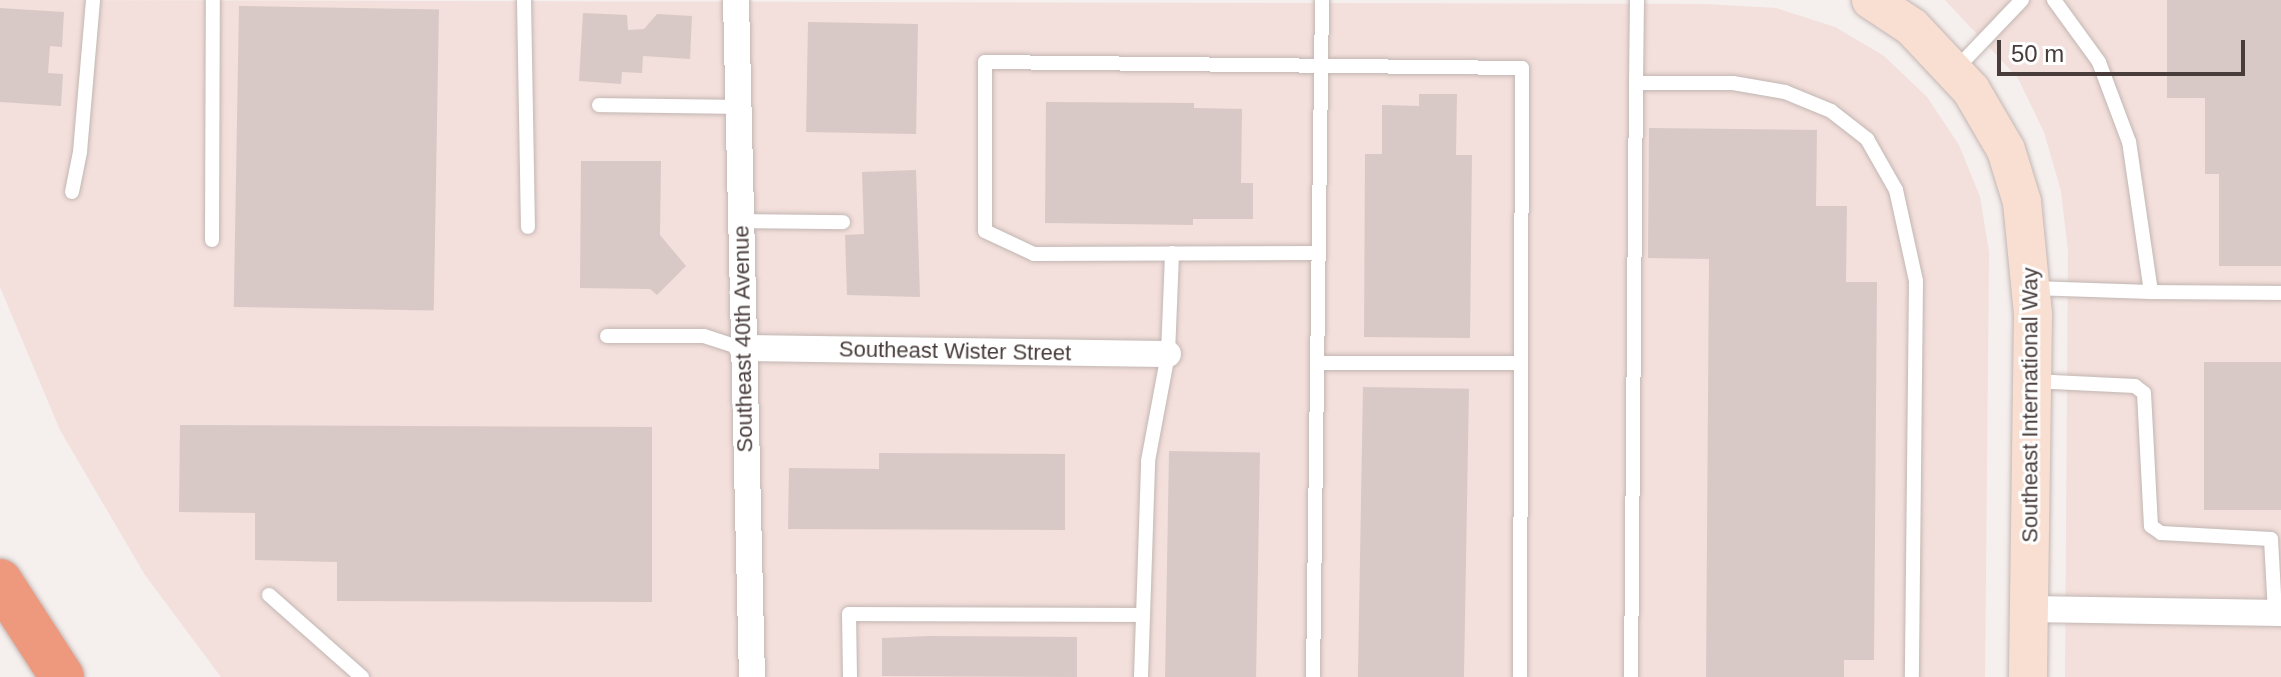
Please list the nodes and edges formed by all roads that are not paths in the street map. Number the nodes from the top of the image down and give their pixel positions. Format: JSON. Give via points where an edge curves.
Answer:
{"nodes":[{"id":1,"x":93,"y":0,"type":"edge"},
{"id":2,"x":213,"y":0,"type":"edge"},
{"id":3,"x":524,"y":0,"type":"edge"},
{"id":4,"x":736,"y":0,"type":"edge"},
{"id":5,"x":1322,"y":0,"type":"edge"},
{"id":6,"x":1637,"y":0,"type":"edge"},
{"id":7,"x":1871,"y":0,"type":"edge"},
{"id":8,"x":2022,"y":0,"type":"edge"},
{"id":9,"x":2054,"y":0,"type":"edge"},
{"id":10,"x":1321,"y":65,"type":"junction"},
{"id":11,"x":1955,"y":70,"type":"junction"},
{"id":12,"x":1636,"y":83,"type":"junction"},
{"id":13,"x":599,"y":105,"type":"dead end"},
{"id":14,"x":737,"y":107,"type":"junction"},
{"id":15,"x":72,"y":192,"type":"dead end"},
{"id":16,"x":740,"y":221,"type":"junction"},
{"id":17,"x":843,"y":222,"type":"dead end"},
{"id":18,"x":528,"y":227,"type":"dead end"},
{"id":19,"x":212,"y":240,"type":"dead end"},
{"id":20,"x":1172,"y":253,"type":"junction"},
{"id":21,"x":1319,"y":253,"type":"junction"},
{"id":22,"x":2032,"y":288,"type":"junction"},
{"id":23,"x":2151,"y":292,"type":"junction"},
{"id":24,"x":2281,"y":293,"type":"edge"},
{"id":25,"x":607,"y":336,"type":"dead end"},
{"id":26,"x":742,"y":348,"type":"junction"},
{"id":27,"x":1168,"y":354,"type":"junction"},
{"id":28,"x":1317,"y":363,"type":"junction"},
{"id":29,"x":1521,"y":363,"type":"junction"},
{"id":30,"x":2032,"y":381,"type":"junction"},
{"id":31,"x":0,"y":581,"type":"edge"},
{"id":32,"x":269,"y":595,"type":"dead end"},
{"id":33,"x":2029,"y":609,"type":"junction"},
{"id":34,"x":2278,"y":613,"type":"edge"},
{"id":35,"x":1143,"y":615,"type":"junction"},
{"id":36,"x":62,"y":677,"type":"edge"},
{"id":37,"x":362,"y":677,"type":"edge"},
{"id":38,"x":752,"y":677,"type":"edge"},
{"id":39,"x":850,"y":677,"type":"edge"},
{"id":40,"x":1141,"y":677,"type":"edge"},
{"id":41,"x":1313,"y":677,"type":"edge"},
{"id":42,"x":1520,"y":677,"type":"edge"},
{"id":43,"x":1631,"y":677,"type":"edge"},
{"id":44,"x":1912,"y":677,"type":"edge"},
{"id":45,"x":2028,"y":677,"type":"edge"}],
"edges":[{"from":1,"to":15,"type":"lane"},
{"from":2,"to":19,"type":"lane"},
{"from":3,"to":18,"type":"lane"},
{"from":4,"to":14,"type":"street","name":"Southeast 40th Avenue"},
{"from":5,"to":10,"type":"lane"},
{"from":6,"to":12,"type":"lane"},
{"from":7,"to":11,"type":"street","name":"Southeast International Way","via":[[1912,27]]},
{"from":8,"to":11,"type":"lane"},
{"from":9,"to":23,"type":"lane","via":[[2099,62],[2129,142]]},
{"from":10,"to":20,"type":"lane","via":[[985,62],[985,231],[1034,254]]},
{"from":10,"to":21,"type":"lane"},
{"from":10,"to":29,"type":"lane","via":[[1522,68]]},
{"from":11,"to":22,"type":"street","name":"Southeast International Way","via":[[1997,129],[2016,175]]},
{"from":12,"to":43,"type":"lane"},
{"from":12,"to":44,"type":"lane","via":[[1733,83],[1785,92],[1831,111],[1867,139],[1896,190],[1916,281]]},
{"from":13,"to":14,"type":"lane"},
{"from":14,"to":16,"type":"street","name":"Southeast 40th Avenue"},
{"from":16,"to":17,"type":"lane"},
{"from":16,"to":26,"type":"street","name":"Southeast 40th Avenue"},
{"from":20,"to":21,"type":"lane"},
{"from":20,"to":27,"type":"lane"},
{"from":21,"to":28,"type":"lane"},
{"from":22,"to":23,"type":"lane"},
{"from":22,"to":30,"type":"street","name":"Southeast International Way"},
{"from":23,"to":24,"type":"lane"},
{"from":25,"to":26,"type":"lane","via":[[704,336]]},
{"from":26,"to":27,"type":"street","name":"Southeast Wister Street"},
{"from":26,"to":38,"type":"street","name":"Southeast 40th Avenue"},
{"from":27,"to":35,"type":"lane","via":[[1148,461]]},
{"from":28,"to":29,"type":"lane"},
{"from":28,"to":41,"type":"lane"},
{"from":29,"to":42,"type":"lane"},
{"from":30,"to":33,"type":"street","name":"Southeast International Way"},
{"from":30,"to":34,"type":"lane","via":[[2135,386],[2144,393],[2151,526],[2161,533],[2271,539]]},
{"from":31,"to":36,"type":"highway"},
{"from":32,"to":37,"type":"lane"},
{"from":33,"to":34,"type":"street"},
{"from":33,"to":45,"type":"street","name":"Southeast International Way"},
{"from":35,"to":39,"type":"lane","via":[[849,614]]},
{"from":35,"to":40,"type":"lane"}]}
